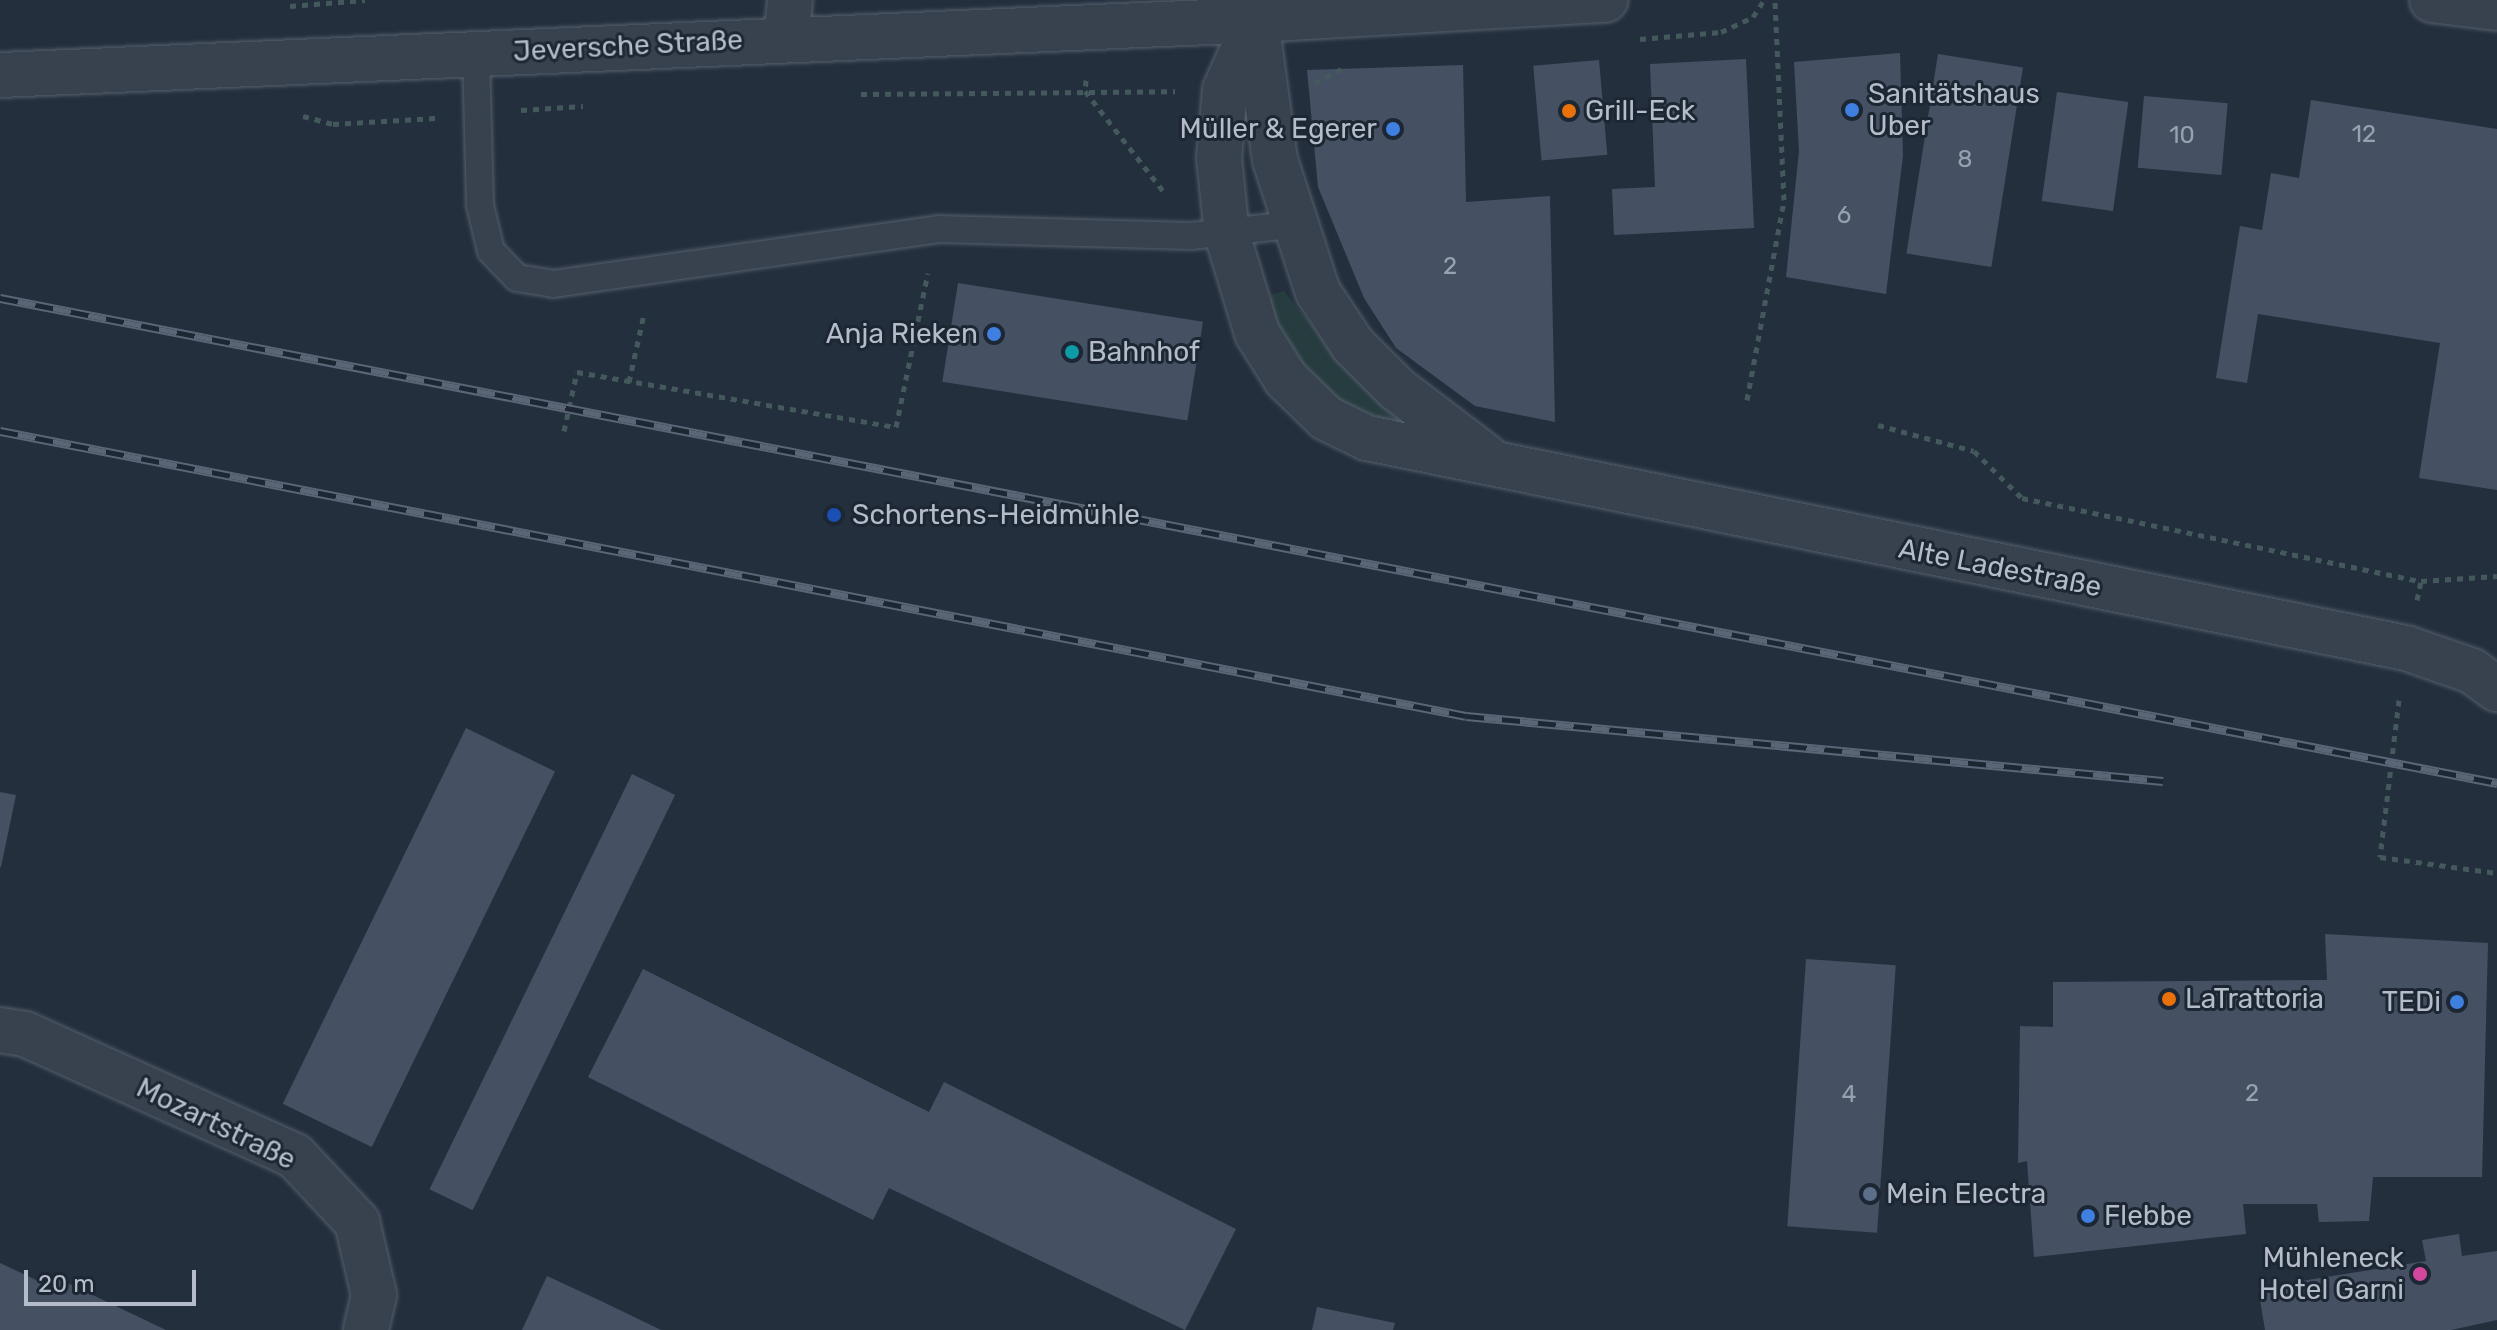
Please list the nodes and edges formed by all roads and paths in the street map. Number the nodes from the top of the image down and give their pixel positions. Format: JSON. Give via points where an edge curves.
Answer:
{"nodes":[{"id":1,"x":1605,"y":0,"type":"edge"},
{"id":2,"x":1775,"y":0,"type":"edge"},
{"id":3,"x":2432,"y":0,"type":"edge"},
{"id":4,"x":2493,"y":5,"type":"edge"},
{"id":5,"x":1261,"y":10,"type":"edge"},
{"id":6,"x":788,"y":19,"type":"edge"},
{"id":7,"x":476,"y":53,"type":"junction"},
{"id":8,"x":0,"y":75,"type":"edge"},
{"id":9,"x":1291,"y":225,"type":"junction"},
{"id":10,"x":938,"y":229,"type":"junction"},
{"id":11,"x":1227,"y":234,"type":"junction"},
{"id":12,"x":654,"y":270,"type":"junction"},
{"id":13,"x":629,"y":382,"type":"junction"},
{"id":14,"x":1747,"y":400,"type":"dead end"},
{"id":15,"x":1878,"y":425,"type":"dead end"},
{"id":16,"x":564,"y":431,"type":"dead end"},
{"id":17,"x":1497,"y":465,"type":"junction"},
{"id":18,"x":2421,"y":581,"type":"dead end"},
{"id":19,"x":2402,"y":683,"type":"dead end"},
{"id":20,"x":2497,"y":689,"type":"edge"},
{"id":21,"x":2497,"y":873,"type":"edge"},
{"id":22,"x":0,"y":1030,"type":"edge"},
{"id":23,"x":366,"y":1330,"type":"edge"}],
"edges":[{"from":1,"to":5,"type":"street","name":"Jeversche Straße"},
{"from":2,"to":14,"type":"path","via":[[1784,200]]},
{"from":3,"to":4,"type":"street"},
{"from":5,"to":6,"type":"street","name":"Jeversche Straße"},
{"from":5,"to":9,"type":"street","name":"Alte Ladestraße"},
{"from":5,"to":11,"type":"street","name":"Alte Ladestraße","via":[[1225,90],[1219,158]]},
{"from":6,"to":7,"type":"street","name":"Jeversche Straße"},
{"from":7,"to":8,"type":"street","name":"Jeversche Straße"},
{"from":7,"to":12,"type":"lane","via":[[480,205],[491,251],[517,278],[553,284]]},
{"from":9,"to":11,"type":"lane"},
{"from":9,"to":17,"type":"street","name":"Alte Ladestraße","via":[[1318,292],[1353,345],[1397,389]]},
{"from":10,"to":11,"type":"lane"},
{"from":10,"to":12,"type":"lane"},
{"from":10,"to":13,"type":"path","via":[[896,427]]},
{"from":11,"to":17,"type":"street","name":"Alte Ladestraße","via":[[1257,333],[1286,379],[1326,418],[1367,438]]},
{"from":12,"to":13,"type":"path"},
{"from":13,"to":16,"type":"path","via":[[577,372]]},
{"from":15,"to":18,"type":"path","via":[[1974,451],[2022,498]]},
{"from":17,"to":20,"type":"street","name":"Alte Ladestraße","via":[[2406,648],[2472,671]]},
{"from":19,"to":21,"type":"path","via":[[2380,857]]},
{"from":22,"to":23,"type":"street","name":"Mozartstraße","via":[[25,1034],[295,1156],[357,1222],[374,1295]]}]}
